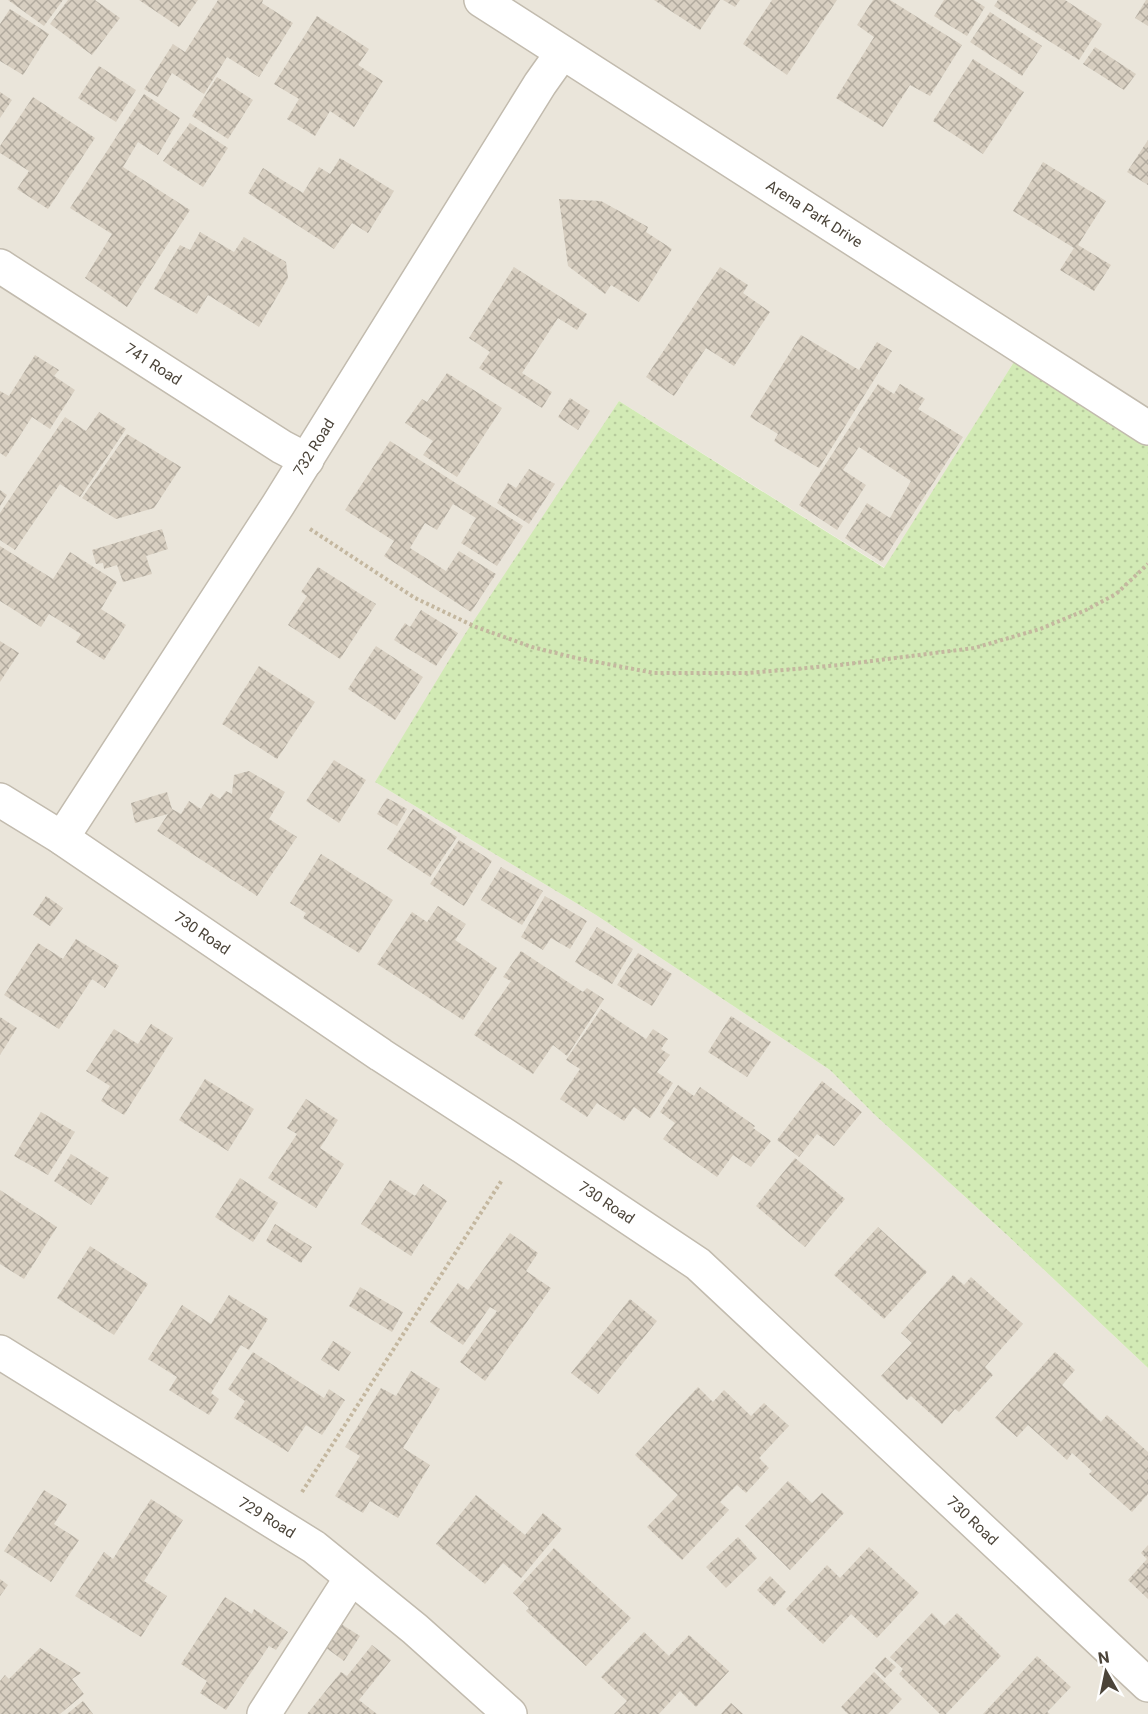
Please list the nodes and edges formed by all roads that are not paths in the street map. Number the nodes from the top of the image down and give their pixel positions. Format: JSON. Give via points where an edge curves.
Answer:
{"nodes":[{"id":1,"x":481,"y":0,"type":"edge"},
{"id":2,"x":562,"y":53,"type":"junction"},
{"id":3,"x":0,"y":266,"type":"edge"},
{"id":4,"x":1148,"y":428,"type":"edge"},
{"id":5,"x":307,"y":460,"type":"junction"},
{"id":6,"x":0,"y":801,"type":"edge"},
{"id":7,"x":62,"y":838,"type":"junction"},
{"id":8,"x":0,"y":1352,"type":"edge"},
{"id":9,"x":351,"y":1578,"type":"junction"},
{"id":10,"x":1148,"y":1685,"type":"edge"},
{"id":11,"x":264,"y":1714,"type":"edge"},
{"id":12,"x":510,"y":1714,"type":"edge"}],
"edges":[{"from":1,"to":2,"type":"street","name":"Arena Park Drive"},
{"from":2,"to":4,"type":"street","name":"Arena Park Drive"},
{"from":2,"to":5,"type":"street","name":"732 Road"},
{"from":3,"to":5,"type":"street","name":"741 Road"},
{"from":5,"to":7,"type":"street","name":"732 Road"},
{"from":6,"to":7,"type":"street","name":"730 Road"},
{"from":7,"to":10,"type":"street","name":"730 Road","via":[[698,1264]]},
{"from":8,"to":9,"type":"street","name":"729 Road","via":[[314,1547]]},
{"from":9,"to":11,"type":"street"},
{"from":9,"to":12,"type":"street","name":"729 Road"}]}
